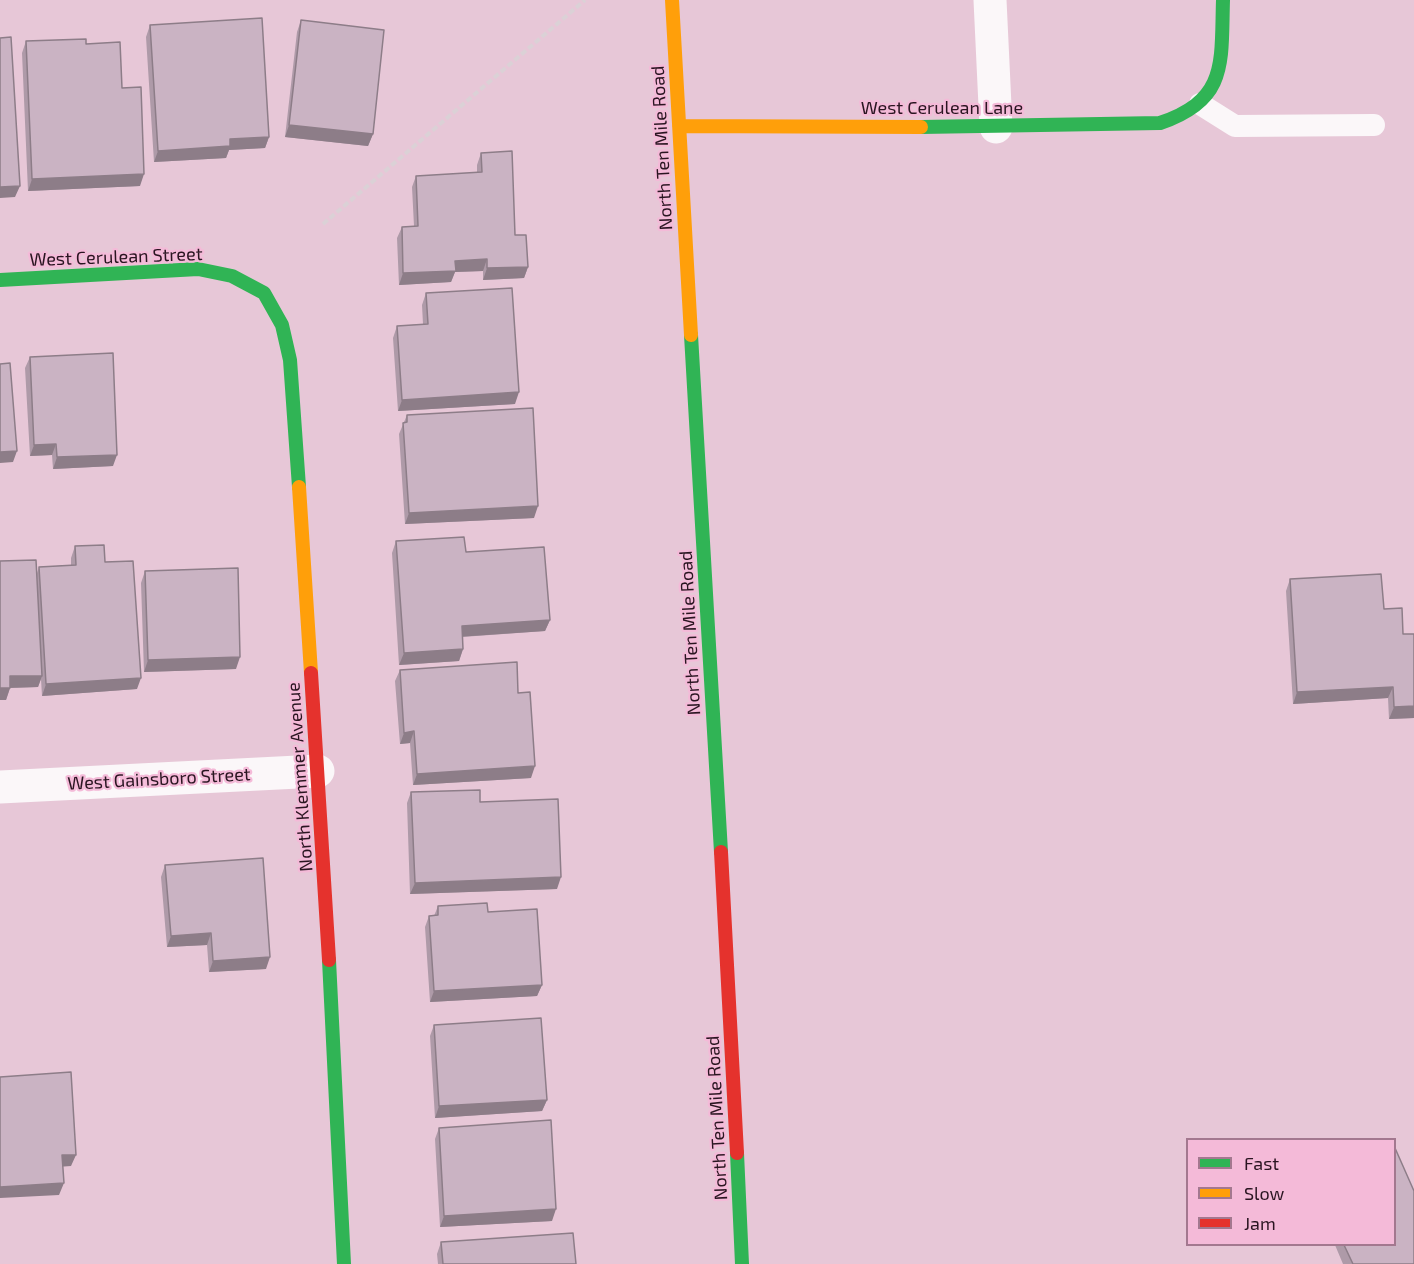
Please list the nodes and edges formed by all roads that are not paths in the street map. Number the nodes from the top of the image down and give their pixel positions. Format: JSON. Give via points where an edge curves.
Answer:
{"nodes":[{"id":1,"x":672,"y":0,"type":"edge"},
{"id":2,"x":990,"y":0,"type":"edge"},
{"id":3,"x":1223,"y":0,"type":"edge"},
{"id":4,"x":1200,"y":104,"type":"junction"},
{"id":5,"x":1374,"y":125,"type":"dead end"},
{"id":6,"x":679,"y":126,"type":"junction"},
{"id":7,"x":996,"y":127,"type":"junction"},
{"id":8,"x":0,"y":280,"type":"edge"},
{"id":9,"x":264,"y":293,"type":"joint"},
{"id":10,"x":318,"y":771,"type":"junction"},
{"id":11,"x":0,"y":788,"type":"edge"},
{"id":12,"x":344,"y":1264,"type":"edge"},
{"id":13,"x":742,"y":1264,"type":"edge"}],
"edges":[{"from":1,"to":6,"type":"street","name":"North Ten Mile Road"},
{"from":2,"to":7,"type":"street"},
{"from":3,"to":4,"type":"street","via":[[1220,68],[1214,88]]},
{"from":4,"to":5,"type":"lane","via":[[1234,126]]},
{"from":4,"to":7,"type":"street","name":"West Cerulean Lane","via":[[1182,118],[1160,123]]},
{"from":6,"to":7,"type":"street","name":"West Cerulean Lane"},
{"from":6,"to":13,"type":"street","name":"North Ten Mile Road"},
{"from":8,"to":9,"type":"street","name":"West Cerulean Street","via":[[198,269],[232,276]]},
{"from":9,"to":10,"type":"street","name":"North Klemmer Avenue","via":[[282,325],[290,360]]},
{"from":10,"to":11,"type":"street","name":"West Gainsboro Street"},
{"from":10,"to":12,"type":"street","name":"North Klemmer Avenue"}]}
